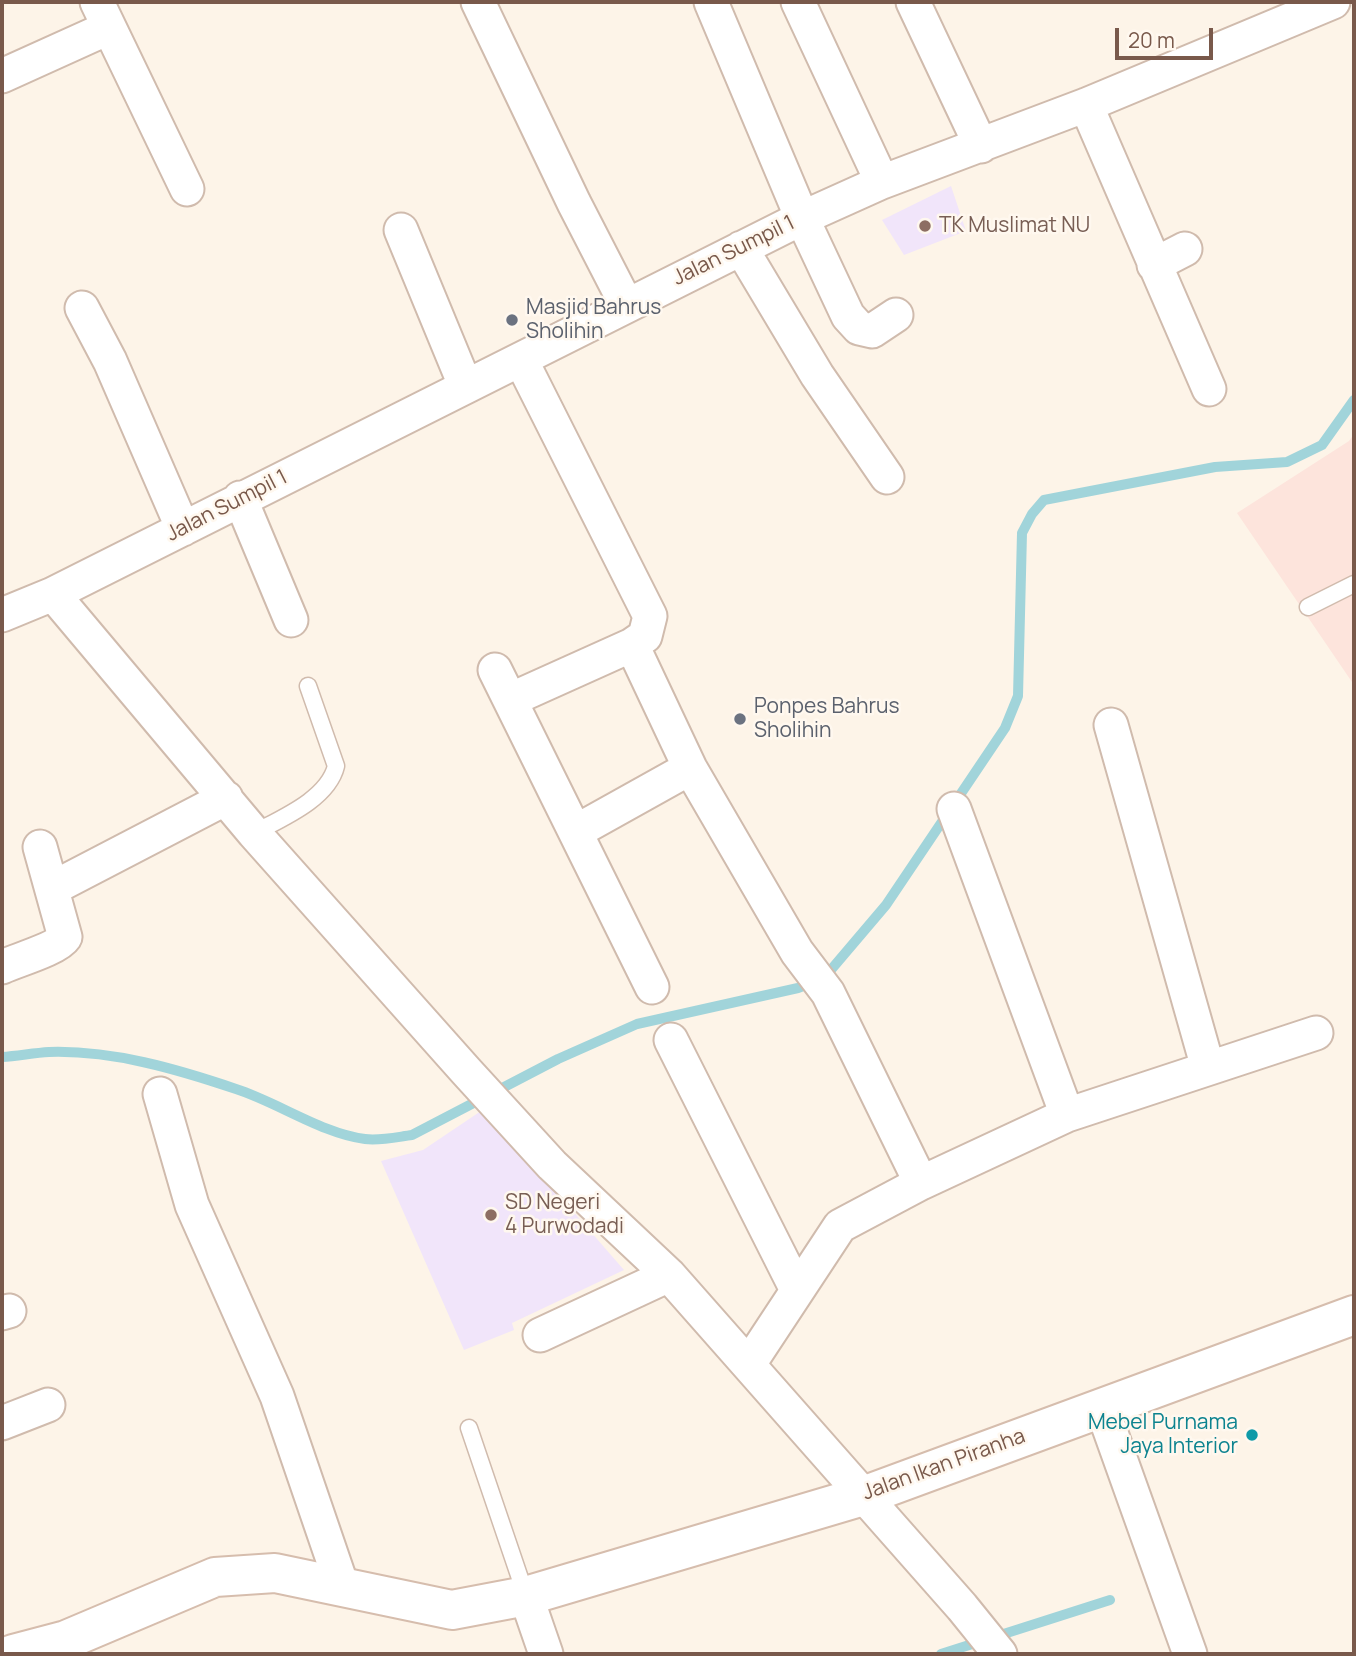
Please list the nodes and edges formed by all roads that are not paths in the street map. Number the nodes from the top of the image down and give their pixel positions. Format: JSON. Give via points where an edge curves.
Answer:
{"nodes":[{"id":1,"x":478,"y":2,"type":"edge"},
{"id":2,"x":712,"y":2,"type":"edge"},
{"id":3,"x":798,"y":2,"type":"edge"},
{"id":4,"x":913,"y":2,"type":"edge"},
{"id":5,"x":1333,"y":2,"type":"edge"},
{"id":6,"x":102,"y":15,"type":"edge"},
{"id":7,"x":2,"y":76,"type":"edge"},
{"id":8,"x":1086,"y":105,"type":"junction"},
{"id":9,"x":981,"y":146,"type":"junction"},
{"id":10,"x":882,"y":182,"type":"junction"},
{"id":11,"x":187,"y":189,"type":"dead end"},
{"id":12,"x":802,"y":218,"type":"junction"},
{"id":13,"x":401,"y":230,"type":"dead end"},
{"id":14,"x":741,"y":248,"type":"junction"},
{"id":15,"x":1185,"y":248,"type":"dead end"},
{"id":16,"x":1154,"y":265,"type":"junction"},
{"id":17,"x":626,"y":304,"type":"junction"},
{"id":18,"x":82,"y":308,"type":"dead end"},
{"id":19,"x":896,"y":315,"type":"dead end"},
{"id":20,"x":521,"y":360,"type":"junction"},
{"id":21,"x":465,"y":385,"type":"junction"},
{"id":22,"x":1209,"y":389,"type":"dead end"},
{"id":23,"x":887,"y":477,"type":"dead end"},
{"id":24,"x":240,"y":498,"type":"junction"},
{"id":25,"x":183,"y":529,"type":"junction"},
{"id":26,"x":1354,"y":584,"type":"edge"},
{"id":27,"x":53,"y":594,"type":"junction"},
{"id":28,"x":1308,"y":607,"type":"dead end"},
{"id":29,"x":2,"y":615,"type":"edge"},
{"id":30,"x":291,"y":620,"type":"dead end"},
{"id":31,"x":632,"y":645,"type":"junction"},
{"id":32,"x":495,"y":670,"type":"dead end"},
{"id":33,"x":308,"y":687,"type":"dead end"},
{"id":34,"x":512,"y":699,"type":"junction"},
{"id":35,"x":1111,"y":725,"type":"dead end"},
{"id":36,"x":690,"y":768,"type":"junction"},
{"id":37,"x":226,"y":798,"type":"junction"},
{"id":38,"x":954,"y":809,"type":"dead end"},
{"id":39,"x":577,"y":831,"type":"junction"},
{"id":40,"x":254,"y":833,"type":"junction"},
{"id":41,"x":40,"y":847,"type":"dead end"},
{"id":42,"x":53,"y":887,"type":"junction"},
{"id":43,"x":2,"y":967,"type":"edge"},
{"id":44,"x":652,"y":987,"type":"dead end"},
{"id":45,"x":1316,"y":1033,"type":"dead end"},
{"id":46,"x":671,"y":1040,"type":"dead end"},
{"id":47,"x":1208,"y":1068,"type":"junction"},
{"id":48,"x":159,"y":1094,"type":"dead end"},
{"id":49,"x":1067,"y":1115,"type":"junction"},
{"id":50,"x":921,"y":1183,"type":"junction"},
{"id":51,"x":669,"y":1275,"type":"junction"},
{"id":52,"x":797,"y":1290,"type":"junction"},
{"id":53,"x":1354,"y":1315,"type":"edge"},
{"id":54,"x":540,"y":1335,"type":"dead end"},
{"id":55,"x":749,"y":1364,"type":"junction"},
{"id":56,"x":48,"y":1405,"type":"dead end"},
{"id":57,"x":1102,"y":1408,"type":"junction"},
{"id":58,"x":2,"y":1423,"type":"edge"},
{"id":59,"x":469,"y":1428,"type":"dead end"},
{"id":60,"x":863,"y":1496,"type":"junction"},
{"id":61,"x":342,"y":1586,"type":"junction"},
{"id":62,"x":526,"y":1596,"type":"junction"},
{"id":63,"x":2,"y":1634,"type":"edge"},
{"id":64,"x":12,"y":1654,"type":"edge"},
{"id":65,"x":546,"y":1654,"type":"edge"},
{"id":66,"x":1000,"y":1654,"type":"edge"},
{"id":67,"x":1190,"y":1654,"type":"edge"}],
"edges":[{"from":1,"to":17,"type":"street"},
{"from":2,"to":12,"type":"street"},
{"from":3,"to":10,"type":"street"},
{"from":4,"to":9,"type":"street"},
{"from":5,"to":8,"type":"street","name":"Jalan Sumpil 1"},
{"from":6,"to":7,"type":"street"},
{"from":6,"to":11,"type":"street"},
{"from":8,"to":9,"type":"street","name":"Jalan Sumpil 1"},
{"from":8,"to":16,"type":"street"},
{"from":9,"to":10,"type":"street","name":"Jalan Sumpil 1"},
{"from":10,"to":12,"type":"street","name":"Jalan Sumpil 1"},
{"from":12,"to":14,"type":"street","name":"Jalan Sumpil 1"},
{"from":12,"to":19,"type":"street","via":[[848,316],[859,328],[872,331]]},
{"from":13,"to":21,"type":"street"},
{"from":14,"to":17,"type":"street","name":"Jalan Sumpil 1"},
{"from":14,"to":23,"type":"street","via":[[817,375]]},
{"from":15,"to":16,"type":"street"},
{"from":16,"to":22,"type":"street"},
{"from":17,"to":20,"type":"street","name":"Jalan Sumpil 1"},
{"from":18,"to":25,"type":"street"},
{"from":20,"to":21,"type":"street","name":"Jalan Sumpil 1"},
{"from":20,"to":31,"type":"street","via":[[650,616],[645,636]]},
{"from":21,"to":24,"type":"street","name":"Jalan Sumpil 1"},
{"from":24,"to":25,"type":"street","name":"Jalan Sumpil 1"},
{"from":24,"to":30,"type":"street"},
{"from":25,"to":27,"type":"street","name":"Jalan Sumpil 1"},
{"from":26,"to":28,"type":"lane"},
{"from":27,"to":29,"type":"street","name":"Jalan Sumpil 1"},
{"from":27,"to":37,"type":"street"},
{"from":31,"to":34,"type":"street"},
{"from":31,"to":36,"type":"street"},
{"from":32,"to":34,"type":"street"},
{"from":33,"to":40,"type":"lane","via":[[335,766],[333,777],[322,792]]},
{"from":34,"to":39,"type":"street"},
{"from":35,"to":47,"type":"street"},
{"from":36,"to":39,"type":"street"},
{"from":36,"to":50,"type":"street","via":[[797,952],[828,993]]},
{"from":37,"to":40,"type":"street"},
{"from":37,"to":42,"type":"street"},
{"from":38,"to":49,"type":"street"},
{"from":39,"to":44,"type":"street"},
{"from":40,"to":51,"type":"street","via":[[580,1194]]},
{"from":41,"to":42,"type":"street"},
{"from":42,"to":43,"type":"street","via":[[66,932],[63,941]]},
{"from":45,"to":47,"type":"street"},
{"from":46,"to":52,"type":"street"},
{"from":47,"to":49,"type":"street"},
{"from":48,"to":61,"type":"street","via":[[192,1205],[277,1396]]},
{"from":49,"to":50,"type":"street"},
{"from":50,"to":52,"type":"street","via":[[840,1226]]},
{"from":51,"to":54,"type":"street"},
{"from":51,"to":55,"type":"street"},
{"from":52,"to":55,"type":"street"},
{"from":53,"to":57,"type":"street","name":"Jalan Ikan Piranha"},
{"from":55,"to":60,"type":"street"},
{"from":56,"to":58,"type":"street"},
{"from":57,"to":60,"type":"street","name":"Jalan Ikan Piranha"},
{"from":57,"to":67,"type":"street"},
{"from":59,"to":62,"type":"lane"},
{"from":60,"to":62,"type":"street","name":"Jalan Ikan Piranha"},
{"from":60,"to":66,"type":"street"},
{"from":61,"to":62,"type":"street","name":"Jalan Ikan Piranha","via":[[452,1610]]},
{"from":61,"to":64,"type":"street","name":"Jalan Ikan Piranha","via":[[275,1573],[215,1577],[66,1640]]},
{"from":62,"to":65,"type":"street"},
{"from":63,"to":64,"type":"street"}]}
